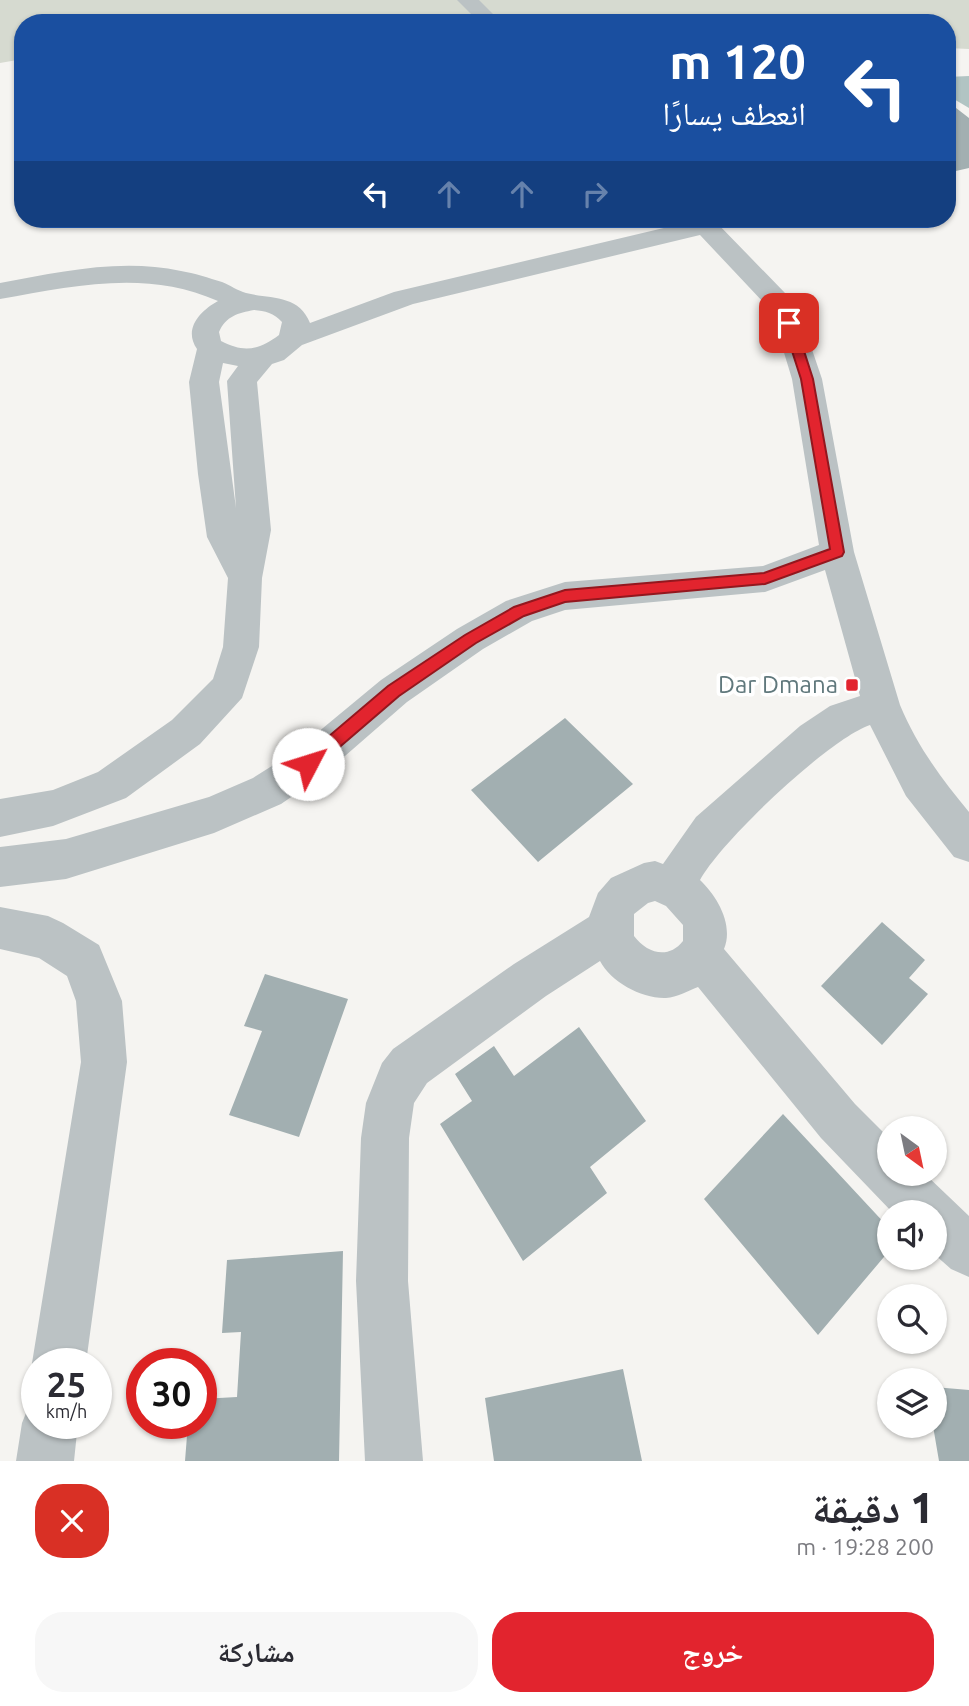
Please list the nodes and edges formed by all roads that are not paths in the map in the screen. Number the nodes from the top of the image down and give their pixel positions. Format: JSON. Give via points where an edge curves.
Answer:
{"nodes":[{"id":1,"x":467,"y":0,"type":"edge"},
{"id":2,"x":482,"y":14,"type":"edge"},
{"id":3,"x":678,"y":228,"type":"edge"},
{"id":4,"x":708,"y":228,"type":"edge"},
{"id":5,"x":0,"y":291,"type":"edge"},
{"id":6,"x":404,"y":298,"type":"junction"},
{"id":7,"x":259,"y":303,"type":"junction"},
{"id":8,"x":292,"y":339,"type":"junction"},
{"id":9,"x":212,"y":348,"type":"junction"},
{"id":10,"x":262,"y":357,"type":"junction"},
{"id":11,"x":249,"y":468,"type":"junction"},
{"id":12,"x":214,"y":474,"type":"junction"},
{"id":13,"x":837,"y":552,"type":"junction"},
{"id":14,"x":245,"y":578,"type":"junction"},
{"id":15,"x":881,"y":705,"type":"junction"},
{"id":16,"x":0,"y":818,"type":"edge"},
{"id":17,"x":969,"y":843,"type":"edge"},
{"id":18,"x":0,"y":867,"type":"edge"},
{"id":19,"x":674,"y":885,"type":"junction"},
{"id":20,"x":0,"y":928,"type":"edge"},
{"id":21,"x":610,"y":929,"type":"junction"},
{"id":22,"x":701,"y":956,"type":"junction"},
{"id":23,"x":877,"y":1162,"type":"edge"},
{"id":24,"x":901,"y":1186,"type":"edge"},
{"id":25,"x":916,"y":1200,"type":"edge"},
{"id":26,"x":947,"y":1230,"type":"edge"},
{"id":27,"x":969,"y":1251,"type":"edge"},
{"id":28,"x":61,"y":1348,"type":"edge"},
{"id":29,"x":48,"y":1439,"type":"edge"},
{"id":30,"x":45,"y":1461,"type":"edge"},
{"id":31,"x":394,"y":1461,"type":"edge"}],
"edges":[{"from":1,"to":2,"type":"street"},
{"from":3,"to":6,"type":"street"},
{"from":4,"to":13,"type":"street","via":[[775,299],[798,345]]},
{"from":5,"to":7,"type":"street","via":[[142,271],[199,281]]},
{"from":6,"to":7,"type":"street"},
{"from":6,"to":8,"type":"street"},
{"from":7,"to":8,"type":"street","via":[[292,314],[296,321]]},
{"from":7,"to":9,"type":"street","via":[[220,313],[210,321],[206,340]]},
{"from":8,"to":10,"type":"street"},
{"from":9,"to":10,"type":"street","via":[[235,358]]},
{"from":9,"to":12,"type":"street","via":[[204,382]]},
{"from":10,"to":11,"type":"street","via":[[242,382]]},
{"from":11,"to":12,"type":"street"},
{"from":11,"to":14,"type":"street","via":[[254,530]]},
{"from":12,"to":14,"type":"street","via":[[225,537]]},
{"from":13,"to":15,"type":"street"},
{"from":13,"to":18,"type":"street","via":[[765,579],[565,596],[519,611],[394,691],[308,764],[267,791],[214,814],[65,859]]},
{"from":14,"to":16,"type":"street","via":[[241,647],[229,687],[186,732],[113,785],[52,808]]},
{"from":15,"to":17,"type":"street","via":[[920,783]]},
{"from":15,"to":19,"type":"street","via":[[843,718],[814,738],[711,830]]},
{"from":19,"to":21,"type":"street","via":[[636,884],[621,894],[611,909]]},
{"from":19,"to":22,"type":"street","via":[[692,897],[704,915],[707,936]]},
{"from":20,"to":28,"type":"street","via":[[48,938],[83,961],[99,1001],[104,1062]]},
{"from":21,"to":22,"type":"street","via":[[622,956],[648,973],[678,973]]},
{"from":21,"to":31,"type":"street","via":[[410,1066],[399,1080],[385,1138],[382,1281]]},
{"from":22,"to":23,"type":"street"},
{"from":24,"to":25,"type":"street"},
{"from":26,"to":27,"type":"street"},
{"from":29,"to":30,"type":"street"}]}
